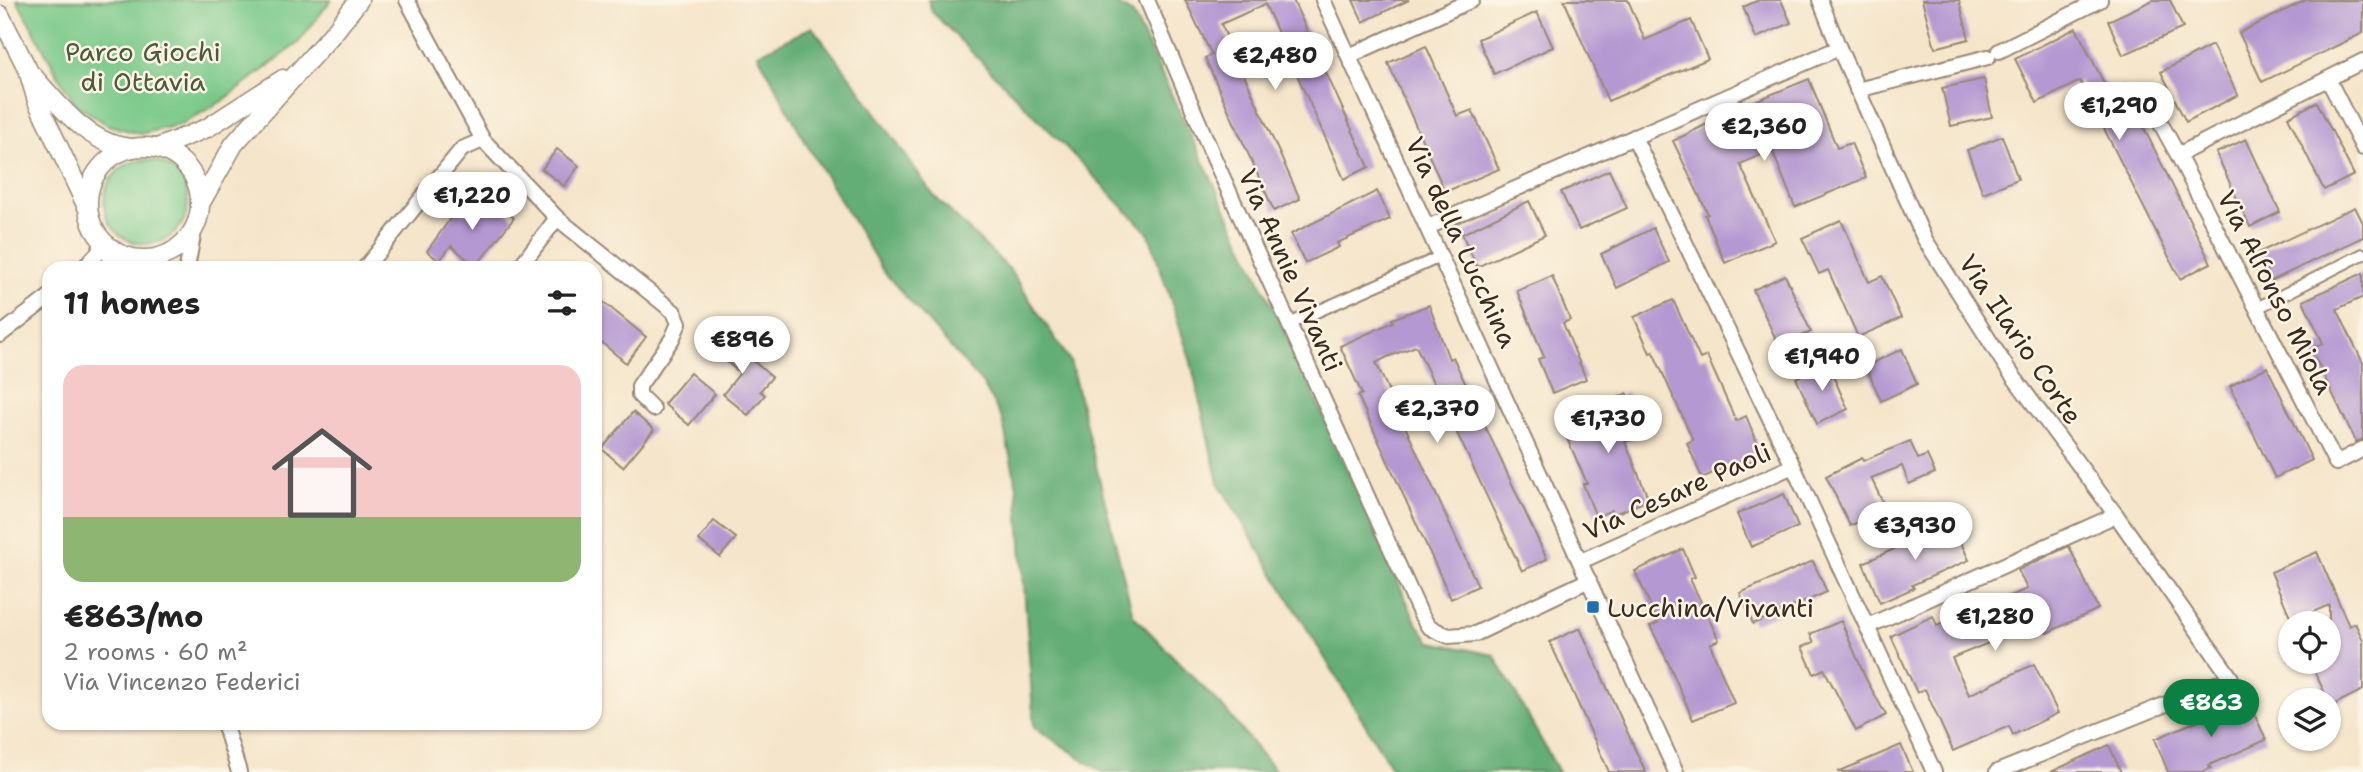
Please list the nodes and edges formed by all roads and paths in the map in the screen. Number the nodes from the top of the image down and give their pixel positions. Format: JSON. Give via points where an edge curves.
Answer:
{"nodes":[{"id":1,"x":359,"y":0,"type":"edge"},
{"id":2,"x":407,"y":0,"type":"edge"},
{"id":3,"x":1147,"y":0,"type":"edge"},
{"id":4,"x":1323,"y":0,"type":"edge"},
{"id":5,"x":1472,"y":0,"type":"edge"},
{"id":6,"x":1820,"y":0,"type":"edge"},
{"id":7,"x":2100,"y":0,"type":"edge"},
{"id":8,"x":0,"y":15,"type":"edge"},
{"id":9,"x":1839,"y":48,"type":"junction"},
{"id":10,"x":1349,"y":55,"type":"junction"},
{"id":11,"x":2363,"y":61,"type":"edge"},
{"id":12,"x":300,"y":67,"type":"junction"},
{"id":13,"x":28,"y":70,"type":"junction"},
{"id":14,"x":2328,"y":79,"type":"junction"},
{"id":15,"x":1857,"y":90,"type":"junction"},
{"id":16,"x":2146,"y":97,"type":"dead end"},
{"id":17,"x":1633,"y":137,"type":"junction"},
{"id":18,"x":483,"y":140,"type":"junction"},
{"id":19,"x":133,"y":148,"type":"junction"},
{"id":20,"x":157,"y":148,"type":"junction"},
{"id":21,"x":2363,"y":148,"type":"edge"},
{"id":22,"x":2178,"y":155,"type":"junction"},
{"id":23,"x":200,"y":204,"type":"junction"},
{"id":24,"x":90,"y":214,"type":"junction"},
{"id":25,"x":556,"y":218,"type":"junction"},
{"id":26,"x":1428,"y":227,"type":"junction"},
{"id":27,"x":194,"y":230,"type":"junction"},
{"id":28,"x":106,"y":243,"type":"junction"},
{"id":29,"x":2363,"y":254,"type":"edge"},
{"id":30,"x":1441,"y":256,"type":"junction"},
{"id":31,"x":91,"y":261,"type":"edge"},
{"id":32,"x":110,"y":261,"type":"edge"},
{"id":33,"x":188,"y":261,"type":"edge"},
{"id":34,"x":371,"y":261,"type":"edge"},
{"id":35,"x":524,"y":261,"type":"edge"},
{"id":36,"x":42,"y":302,"type":"edge"},
{"id":37,"x":2257,"y":308,"type":"junction"},
{"id":38,"x":1289,"y":324,"type":"junction"},
{"id":39,"x":0,"y":335,"type":"edge"},
{"id":40,"x":653,"y":409,"type":"dead end"},
{"id":41,"x":2363,"y":449,"type":"edge"},
{"id":42,"x":1793,"y":466,"type":"junction"},
{"id":43,"x":2116,"y":515,"type":"junction"},
{"id":44,"x":1581,"y":561,"type":"junction"},
{"id":45,"x":1589,"y":580,"type":"junction"},
{"id":46,"x":1868,"y":626,"type":"junction"},
{"id":47,"x":227,"y":730,"type":"edge"},
{"id":48,"x":239,"y":772,"type":"edge"},
{"id":49,"x":1676,"y":772,"type":"edge"},
{"id":50,"x":1934,"y":772,"type":"edge"},
{"id":51,"x":1997,"y":772,"type":"edge"}],
"edges":[{"from":1,"to":12,"type":"street"},
{"from":2,"to":18,"type":"street"},
{"from":3,"to":38,"type":"street","name":"Via Annie Vivanti"},
{"from":4,"to":10,"type":"street","name":"Via della Lucchina"},
{"from":5,"to":10,"type":"street"},
{"from":6,"to":9,"type":"street","name":"Via Ilario Corte"},
{"from":7,"to":15,"type":"street","via":[[1994,54]]},
{"from":8,"to":13,"type":"street"},
{"from":9,"to":15,"type":"street","name":"Via Ilario Corte"},
{"from":9,"to":17,"type":"street"},
{"from":10,"to":26,"type":"street","name":"Via della Lucchina"},
{"from":11,"to":14,"type":"street"},
{"from":12,"to":20,"type":"street","via":[[207,128]]},
{"from":12,"to":23,"type":"street","via":[[234,144]]},
{"from":13,"to":19,"type":"street","via":[[86,130],[121,148]]},
{"from":13,"to":24,"type":"street","via":[[49,129]]},
{"from":14,"to":21,"type":"street"},
{"from":14,"to":22,"type":"street"},
{"from":15,"to":43,"type":"street","name":"Via Ilario Corte","via":[[1924,238],[2007,368]]},
{"from":16,"to":22,"type":"street","name":"Via Alfonso Miola"},
{"from":17,"to":26,"type":"street"},
{"from":17,"to":42,"type":"street"},
{"from":18,"to":25,"type":"street"},
{"from":18,"to":34,"type":"street","via":[[462,149]]},
{"from":19,"to":20,"type":"street"},
{"from":19,"to":24,"type":"street","via":[[111,158],[96,175],[88,197]]},
{"from":20,"to":23,"type":"street","via":[[188,168],[196,180]]},
{"from":22,"to":37,"type":"street","name":"Via Alfonso Miola"},
{"from":23,"to":27,"type":"street"},
{"from":24,"to":28,"type":"street"},
{"from":25,"to":35,"type":"street"},
{"from":25,"to":40,"type":"street","via":[[674,312],[679,323],[672,339],[639,386],[639,394]]},
{"from":26,"to":30,"type":"street","name":"Via della Lucchina"},
{"from":27,"to":28,"type":"street","via":[[174,250],[157,257],[135,258]]},
{"from":27,"to":33,"type":"street"},
{"from":28,"to":31,"type":"street"},
{"from":28,"to":32,"type":"street"},
{"from":29,"to":37,"type":"street"},
{"from":30,"to":38,"type":"street"},
{"from":30,"to":44,"type":"street","name":"Via della Lucchina"},
{"from":36,"to":39,"type":"street"},
{"from":37,"to":41,"type":"street","name":"Via Alfonso Miola","via":[[2336,463]]},
{"from":38,"to":45,"type":"street","name":"Via Annie Vivanti","via":[[1428,626],[1449,636],[1475,634]]},
{"from":42,"to":44,"type":"street","name":"Via Cesare Paoli"},
{"from":42,"to":46,"type":"street"},
{"from":43,"to":46,"type":"street"},
{"from":43,"to":51,"type":"street","name":"Via Ilario Corte","via":[[2231,678]]},
{"from":44,"to":45,"type":"street","name":"Via della Lucchina"},
{"from":45,"to":49,"type":"street","name":"Via della Lucchina"},
{"from":46,"to":50,"type":"street"},
{"from":47,"to":48,"type":"street"}]}
